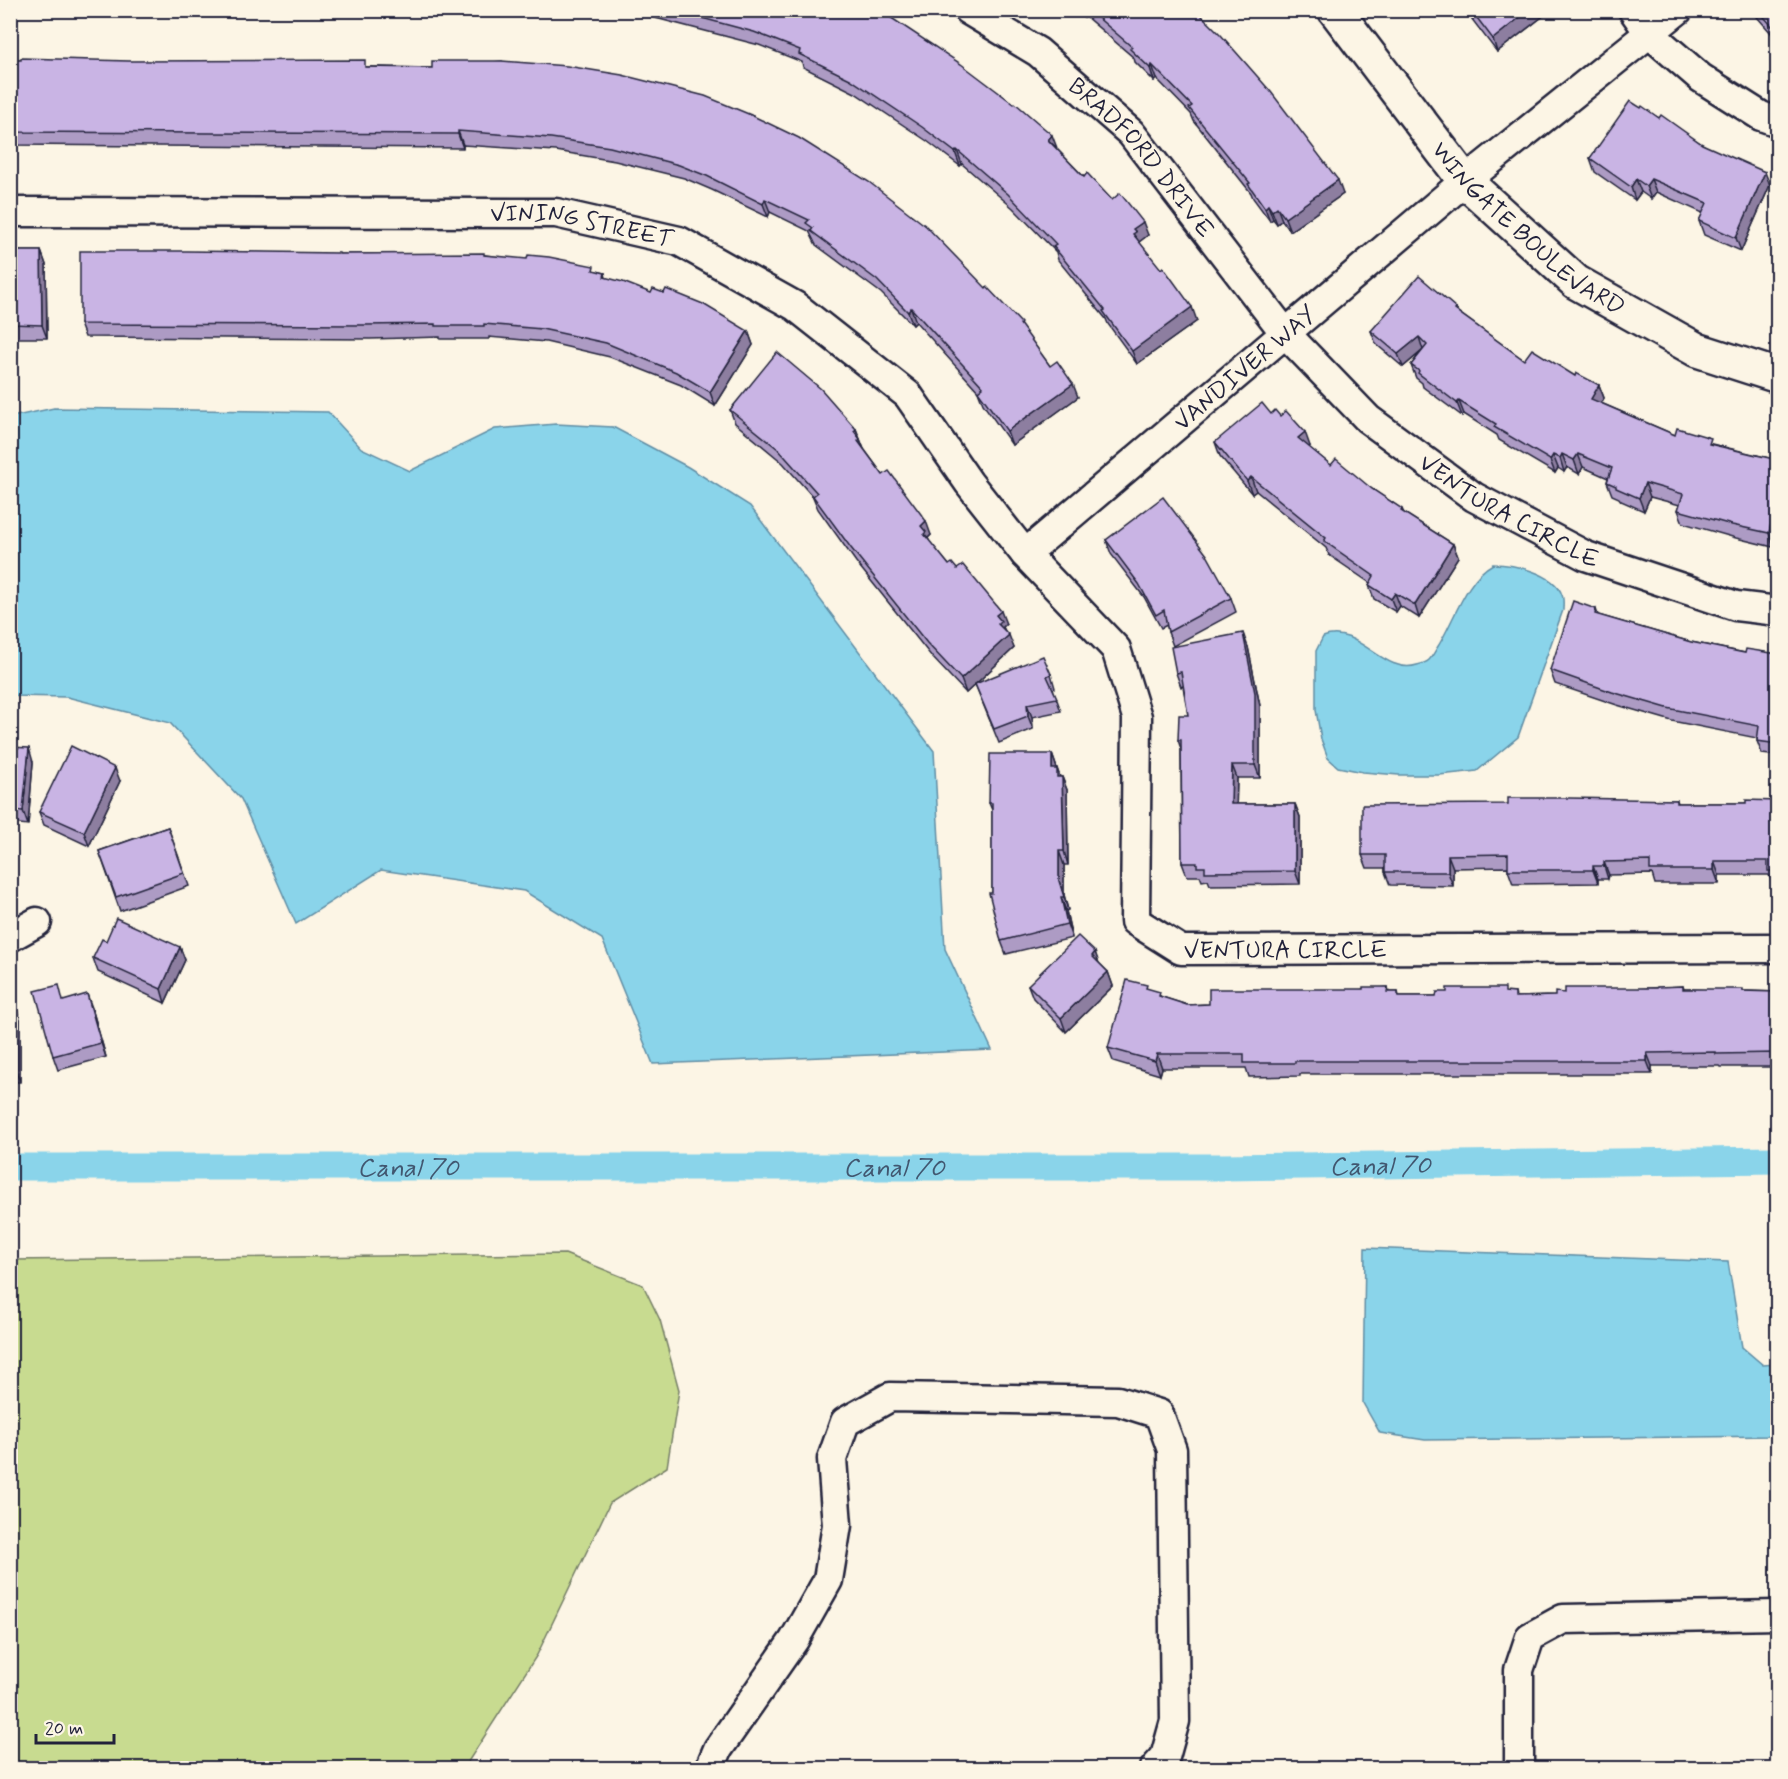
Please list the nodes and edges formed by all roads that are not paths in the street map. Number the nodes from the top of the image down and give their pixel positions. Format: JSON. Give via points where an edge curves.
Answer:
{"nodes":[{"id":1,"x":968,"y":10,"type":"edge"},
{"id":2,"x":1335,"y":10,"type":"edge"},
{"id":3,"x":1633,"y":10,"type":"edge"},
{"id":4,"x":1677,"y":10,"type":"edge"},
{"id":5,"x":1650,"y":34,"type":"junction"},
{"id":6,"x":1778,"y":122,"type":"edge"},
{"id":7,"x":1466,"y":181,"type":"junction"},
{"id":8,"x":10,"y":212,"type":"edge"},
{"id":9,"x":1285,"y":333,"type":"junction"},
{"id":10,"x":1778,"y":376,"type":"edge"},
{"id":11,"x":1025,"y":554,"type":"junction"},
{"id":12,"x":1778,"y":611,"type":"edge"},
{"id":13,"x":37,"y":922,"type":"dead end"},
{"id":14,"x":10,"y":937,"type":"edge"},
{"id":15,"x":1778,"y":948,"type":"edge"},
{"id":16,"x":1778,"y":1615,"type":"edge"},
{"id":17,"x":710,"y":1768,"type":"edge"},
{"id":18,"x":1155,"y":1768,"type":"edge"},
{"id":19,"x":1519,"y":1768,"type":"edge"}],
"edges":[{"from":1,"to":9,"type":"street","name":"BRADFORD DRIVE","via":[[1038,52],[1131,133]]},
{"from":2,"to":7,"type":"street","name":"WINGATE BOULEVARD"},
{"from":3,"to":5,"type":"street"},
{"from":4,"to":5,"type":"street","name":"VANDIVER WAY"},
{"from":5,"to":6,"type":"street","via":[[1701,78],[1761,116]]},
{"from":5,"to":7,"type":"street","name":"VANDIVER WAY"},
{"from":7,"to":9,"type":"street","name":"VANDIVER WAY"},
{"from":7,"to":10,"type":"street","name":"WINGATE BOULEVARD","via":[[1576,282],[1697,350]]},
{"from":8,"to":11,"type":"street","name":"VINING STREET","via":[[556,213],[679,241],[795,306],[908,395],[969,483]]},
{"from":9,"to":11,"type":"street","name":"VANDIVER WAY"},
{"from":9,"to":12,"type":"street","name":"VENTURA CIRCLE","via":[[1368,419],[1474,497],[1586,556],[1736,606]]},
{"from":11,"to":15,"type":"street","name":"VENTURA CIRCLE","via":[[1116,649],[1137,717],[1135,921],[1181,950]]},
{"from":13,"to":14,"type":"street"},
{"from":16,"to":19,"type":"street","via":[[1563,1619],[1530,1637],[1519,1670]]},
{"from":17,"to":18,"type":"street","via":[[718,1749],[794,1640],[828,1580],[837,1525],[832,1459],[845,1422],[890,1397],[1118,1401],[1160,1414],[1172,1450],[1175,1721],[1165,1757]]}]}
